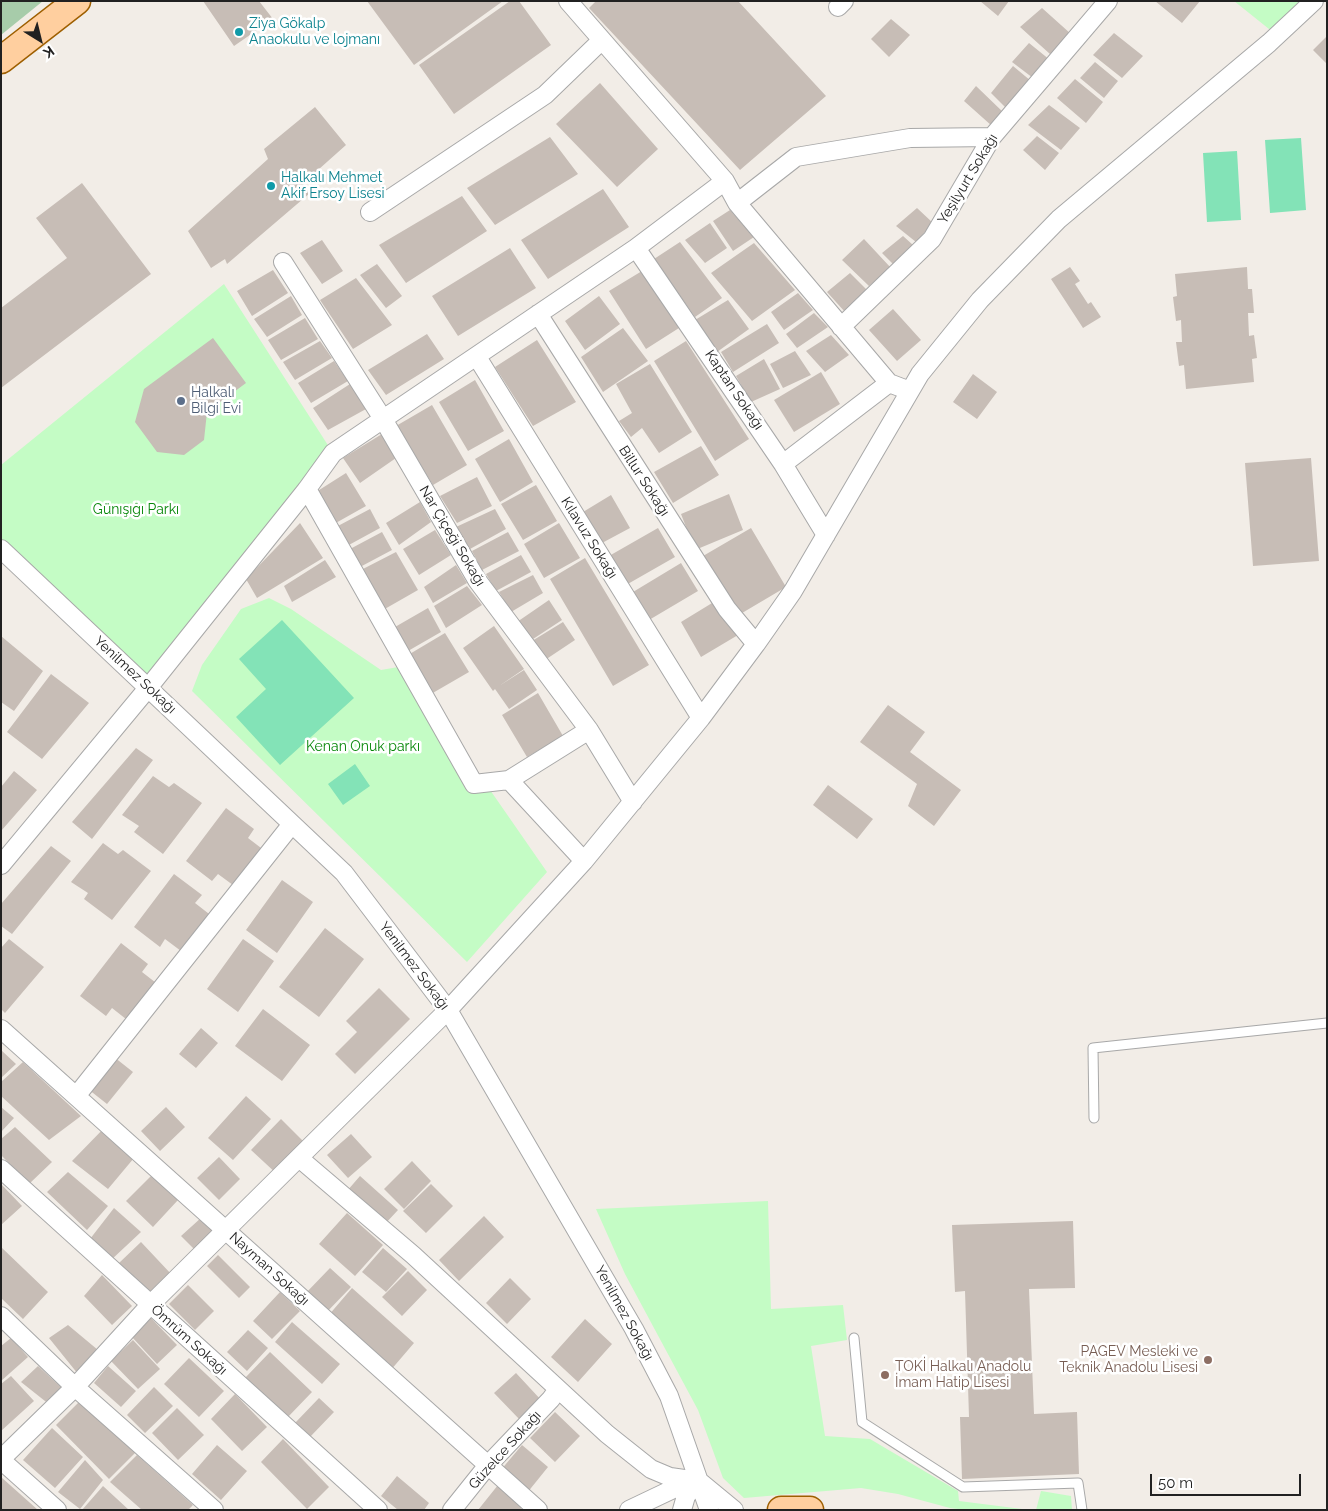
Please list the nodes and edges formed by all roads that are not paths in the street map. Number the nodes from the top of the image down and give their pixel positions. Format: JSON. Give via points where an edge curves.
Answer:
{"nodes":[{"id":1,"x":77,"y":1,"type":"edge"},
{"id":2,"x":568,"y":1,"type":"edge"},
{"id":3,"x":1108,"y":1,"type":"edge"},
{"id":4,"x":1314,"y":1,"type":"edge"},
{"id":5,"x":602,"y":40,"type":"junction"},
{"id":6,"x":1,"y":60,"type":"edge"},
{"id":7,"x":992,"y":136,"type":"junction"},
{"id":8,"x":725,"y":181,"type":"junction"},
{"id":9,"x":737,"y":203,"type":"junction"},
{"id":10,"x":370,"y":212,"type":"dead end"},
{"id":11,"x":636,"y":248,"type":"junction"},
{"id":12,"x":283,"y":262,"type":"dead end"},
{"id":13,"x":538,"y":314,"type":"junction"},
{"id":14,"x":841,"y":327,"type":"junction"},
{"id":15,"x":477,"y":357,"type":"junction"},
{"id":16,"x":889,"y":382,"type":"junction"},
{"id":17,"x":910,"y":391,"type":"junction"},
{"id":18,"x":383,"y":419,"type":"junction"},
{"id":19,"x":784,"y":464,"type":"junction"},
{"id":20,"x":307,"y":489,"type":"junction"},
{"id":21,"x":826,"y":535,"type":"junction"},
{"id":22,"x":1,"y":549,"type":"edge"},
{"id":23,"x":756,"y":644,"type":"junction"},
{"id":24,"x":148,"y":688,"type":"junction"},
{"id":25,"x":701,"y":718,"type":"junction"},
{"id":26,"x":589,"y":730,"type":"junction"},
{"id":27,"x":509,"y":780,"type":"junction"},
{"id":28,"x":633,"y":802,"type":"junction"},
{"id":29,"x":292,"y":824,"type":"junction"},
{"id":30,"x":584,"y":861,"type":"junction"},
{"id":31,"x":1,"y":865,"type":"edge"},
{"id":32,"x":448,"y":1010,"type":"junction"},
{"id":33,"x":1327,"y":1024,"type":"edge"},
{"id":34,"x":1,"y":1029,"type":"edge"},
{"id":35,"x":77,"y":1096,"type":"junction"},
{"id":36,"x":1094,"y":1118,"type":"dead end"},
{"id":37,"x":299,"y":1158,"type":"junction"},
{"id":38,"x":1,"y":1169,"type":"edge"},
{"id":39,"x":227,"y":1231,"type":"junction"},
{"id":40,"x":150,"y":1305,"type":"junction"},
{"id":41,"x":1,"y":1316,"type":"edge"},
{"id":42,"x":854,"y":1338,"type":"dead end"},
{"id":43,"x":75,"y":1387,"type":"junction"},
{"id":44,"x":558,"y":1390,"type":"junction"},
{"id":45,"x":1,"y":1459,"type":"edge"},
{"id":46,"x":488,"y":1465,"type":"junction"},
{"id":47,"x":695,"y":1479,"type":"junction"},
{"id":48,"x":57,"y":1510,"type":"edge"},
{"id":49,"x":214,"y":1510,"type":"edge"},
{"id":50,"x":378,"y":1510,"type":"edge"},
{"id":51,"x":452,"y":1510,"type":"edge"},
{"id":52,"x":538,"y":1510,"type":"edge"},
{"id":53,"x":629,"y":1510,"type":"edge"},
{"id":54,"x":682,"y":1510,"type":"edge"},
{"id":55,"x":709,"y":1510,"type":"edge"},
{"id":56,"x":734,"y":1510,"type":"edge"},
{"id":57,"x":781,"y":1510,"type":"edge"},
{"id":58,"x":810,"y":1510,"type":"edge"},
{"id":59,"x":1082,"y":1510,"type":"edge"}],
"edges":[{"from":1,"to":6,"type":"main road"},
{"from":2,"to":5,"type":"street"},
{"from":3,"to":7,"type":"street","name":"Yeşilyurt Sokağı"},
{"from":4,"to":17,"type":"street","via":[[1269,43],[1059,218],[980,300]]},
{"from":5,"to":8,"type":"street"},
{"from":5,"to":10,"type":"street","via":[[545,95]]},
{"from":7,"to":9,"type":"street","via":[[910,138],[796,157]]},
{"from":7,"to":14,"type":"street","name":"Yeşilyurt Sokağı","via":[[932,239]]},
{"from":8,"to":9,"type":"street"},
{"from":8,"to":11,"type":"street"},
{"from":9,"to":14,"type":"street"},
{"from":11,"to":13,"type":"street"},
{"from":11,"to":19,"type":"street","name":"Kaptan Sokağı"},
{"from":12,"to":18,"type":"street","name":"Nar Çiçeği Sokağı"},
{"from":13,"to":15,"type":"street"},
{"from":13,"to":23,"type":"street","name":"Billur Sokağı","via":[[727,609]]},
{"from":14,"to":16,"type":"street"},
{"from":15,"to":18,"type":"street"},
{"from":15,"to":25,"type":"street","name":"Kılavuz Sokağı"},
{"from":16,"to":17,"type":"street"},
{"from":16,"to":19,"type":"street"},
{"from":17,"to":21,"type":"street"},
{"from":18,"to":20,"type":"street","via":[[333,454]]},
{"from":18,"to":26,"type":"street","name":"Nar Çiçeği Sokağı","via":[[477,580]]},
{"from":19,"to":21,"type":"street","name":"Kaptan Sokağı"},
{"from":20,"to":24,"type":"street"},
{"from":20,"to":27,"type":"street","via":[[474,784]]},
{"from":21,"to":23,"type":"street"},
{"from":22,"to":24,"type":"street","name":"Yenilmez Sokağı"},
{"from":23,"to":25,"type":"street"},
{"from":24,"to":29,"type":"street","name":"Yenilmez Sokağı"},
{"from":24,"to":31,"type":"street"},
{"from":25,"to":28,"type":"street"},
{"from":26,"to":27,"type":"street"},
{"from":26,"to":28,"type":"street","name":"Nar Çiçeği Sokağı"},
{"from":27,"to":30,"type":"street"},
{"from":28,"to":30,"type":"street"},
{"from":29,"to":32,"type":"street","name":"Yenilmez Sokağı","via":[[344,873]]},
{"from":29,"to":35,"type":"street"},
{"from":30,"to":32,"type":"street"},
{"from":32,"to":37,"type":"street"},
{"from":32,"to":47,"type":"street","name":"Yenilmez Sokağı","via":[[652,1362],[669,1396]]},
{"from":33,"to":36,"type":"lane","via":[[1093,1048]]},
{"from":34,"to":35,"type":"street","name":"Nayman Sokağı"},
{"from":35,"to":39,"type":"street","name":"Nayman Sokağı"},
{"from":37,"to":39,"type":"street"},
{"from":37,"to":44,"type":"street","via":[[413,1255]]},
{"from":38,"to":40,"type":"street","name":"Ömrüm Sokağı"},
{"from":39,"to":40,"type":"street"},
{"from":39,"to":46,"type":"street","name":"Nayman Sokağı"},
{"from":40,"to":43,"type":"street"},
{"from":40,"to":50,"type":"street","name":"Ömrüm Sokağı"},
{"from":41,"to":43,"type":"street"},
{"from":42,"to":59,"type":"lane","via":[[862,1422],[963,1487],[1078,1483]]},
{"from":43,"to":45,"type":"street"},
{"from":43,"to":49,"type":"street"},
{"from":44,"to":46,"type":"street","name":"Güzelce Sokağı"},
{"from":44,"to":47,"type":"street","via":[[651,1469],[670,1477]]},
{"from":45,"to":48,"type":"street"},
{"from":46,"to":51,"type":"street","name":"Güzelce Sokağı"},
{"from":46,"to":52,"type":"street","name":"Nayman Sokağı"},
{"from":47,"to":53,"type":"street"},
{"from":47,"to":54,"type":"street"},
{"from":47,"to":55,"type":"street","name":"Yenilmez Sokağı"},
{"from":47,"to":56,"type":"street"},
{"from":57,"to":58,"type":"main road"}]}
